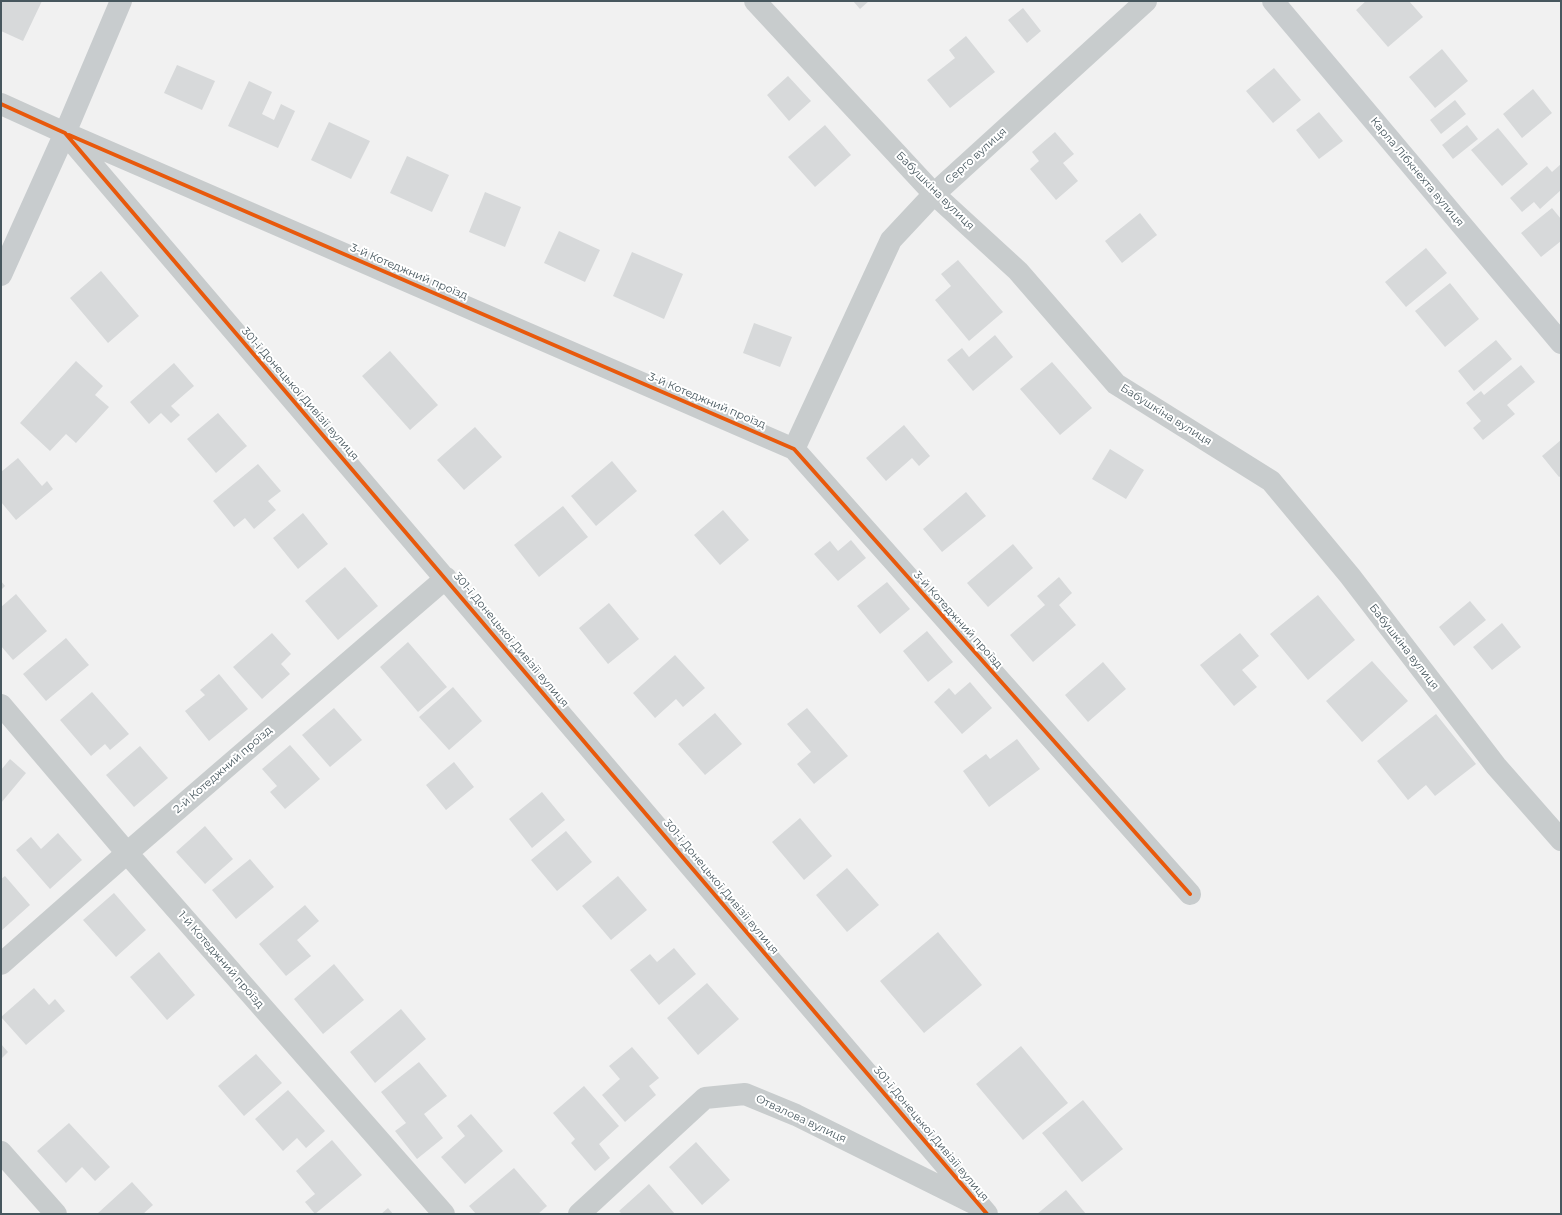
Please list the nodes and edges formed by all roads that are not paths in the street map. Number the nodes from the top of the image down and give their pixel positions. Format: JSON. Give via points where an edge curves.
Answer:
{"nodes":[{"id":1,"x":121,"y":1,"type":"edge"},
{"id":2,"x":756,"y":1,"type":"edge"},
{"id":3,"x":1146,"y":1,"type":"edge"},
{"id":4,"x":1273,"y":1,"type":"edge"},
{"id":5,"x":1,"y":104,"type":"edge"},
{"id":6,"x":65,"y":133,"type":"junction"},
{"id":7,"x":934,"y":194,"type":"junction"},
{"id":8,"x":1,"y":275,"type":"edge"},
{"id":9,"x":1561,"y":343,"type":"edge"},
{"id":10,"x":794,"y":449,"type":"junction"},
{"id":11,"x":446,"y":578,"type":"junction"},
{"id":12,"x":1,"y":705,"type":"edge"},
{"id":13,"x":1561,"y":840,"type":"edge"},
{"id":14,"x":127,"y":853,"type":"junction"},
{"id":15,"x":1190,"y":894,"type":"dead end"},
{"id":16,"x":1,"y":964,"type":"edge"},
{"id":17,"x":1,"y":1152,"type":"edge"},
{"id":18,"x":984,"y":1210,"type":"edge"},
{"id":19,"x":56,"y":1214,"type":"edge"},
{"id":20,"x":444,"y":1214,"type":"edge"},
{"id":21,"x":579,"y":1214,"type":"edge"}],
"edges":[{"from":1,"to":6,"type":"street"},
{"from":2,"to":7,"type":"street","name":"Бабушкіна вулиця"},
{"from":3,"to":7,"type":"street","name":"Серго вулиця"},
{"from":4,"to":9,"type":"street","name":"Карла Лібкнехта вулиця"},
{"from":5,"to":6,"type":"street","name":"301-ї Донецької Дивізії вулиця"},
{"from":6,"to":8,"type":"street"},
{"from":6,"to":10,"type":"street","name":"3-й Котеджний проїзд"},
{"from":6,"to":11,"type":"street","name":"301-ї Донецької Дивізії вулиця"},
{"from":7,"to":10,"type":"street","name":"Серго вулиця","via":[[891,240]]},
{"from":7,"to":13,"type":"street","name":"Бабушкіна вулиця","via":[[1018,271],[1116,384],[1271,481],[1350,576],[1496,766]]},
{"from":10,"to":15,"type":"street","name":"3-й Котеджний проїзд"},
{"from":11,"to":14,"type":"street","name":"2-й Котеджний проїзд"},
{"from":11,"to":18,"type":"street","name":"301-ї Донецької Дивізії вулиця"},
{"from":12,"to":14,"type":"street","name":"1-й Котеджний проїзд"},
{"from":14,"to":16,"type":"street","name":"2-й Котеджний проїзд"},
{"from":14,"to":20,"type":"street","name":"1-й Котеджний проїзд"},
{"from":17,"to":19,"type":"street"},
{"from":18,"to":21,"type":"street","name":"Отвалова вулиця","via":[[796,1115],[745,1094],[705,1098]]}]}
